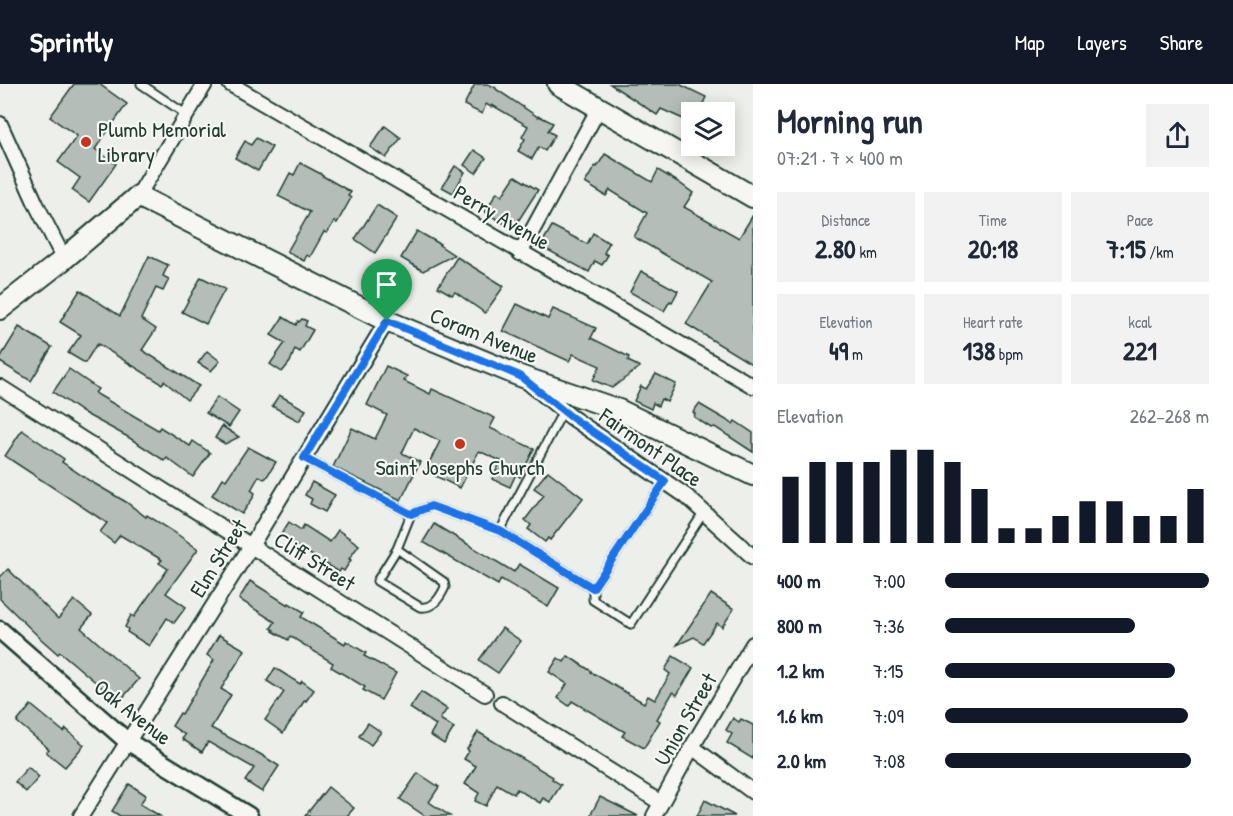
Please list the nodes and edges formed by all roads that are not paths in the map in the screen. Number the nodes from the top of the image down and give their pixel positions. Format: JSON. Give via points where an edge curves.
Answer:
{"nodes":[{"id":1,"x":141,"y":84,"type":"edge"},
{"id":2,"x":206,"y":84,"type":"edge"},
{"id":3,"x":230,"y":84,"type":"edge"},
{"id":4,"x":558,"y":84,"type":"edge"},
{"id":5,"x":599,"y":108,"type":"junction"},
{"id":6,"x":187,"y":115,"type":"junction"},
{"id":7,"x":0,"y":124,"type":"edge"},
{"id":8,"x":138,"y":196,"type":"junction"},
{"id":9,"x":753,"y":196,"type":"edge"},
{"id":10,"x":520,"y":253,"type":"junction"},
{"id":11,"x":64,"y":259,"type":"junction"},
{"id":12,"x":0,"y":309,"type":"edge"},
{"id":13,"x":387,"y":321,"type":"junction"},
{"id":14,"x":520,"y":376,"type":"junction"},
{"id":15,"x":753,"y":386,"type":"edge"},
{"id":16,"x":0,"y":387,"type":"edge"},
{"id":17,"x":563,"y":411,"type":"junction"},
{"id":18,"x":304,"y":458,"type":"junction"},
{"id":19,"x":753,"y":475,"type":"edge"},
{"id":20,"x":665,"y":481,"type":"junction"},
{"id":21,"x":704,"y":512,"type":"junction"},
{"id":22,"x":411,"y":514,"type":"junction"},
{"id":23,"x":500,"y":531,"type":"junction"},
{"id":24,"x":251,"y":546,"type":"junction"},
{"id":25,"x":397,"y":549,"type":"junction"},
{"id":26,"x":753,"y":557,"type":"edge"},
{"id":27,"x":593,"y":588,"type":"junction"},
{"id":28,"x":0,"y":630,"type":"edge"},
{"id":29,"x":753,"y":644,"type":"edge"},
{"id":30,"x":485,"y":693,"type":"dead end"},
{"id":31,"x":502,"y":703,"type":"dead end"},
{"id":32,"x":128,"y":741,"type":"junction"},
{"id":33,"x":692,"y":747,"type":"junction"},
{"id":34,"x":753,"y":792,"type":"edge"},
{"id":35,"x":661,"y":803,"type":"junction"},
{"id":36,"x":81,"y":816,"type":"edge"},
{"id":37,"x":249,"y":816,"type":"edge"},
{"id":38,"x":654,"y":816,"type":"edge"}],
"edges":[{"from":1,"to":6,"type":"lane"},
{"from":2,"to":6,"type":"street"},
{"from":3,"to":10,"type":"street","name":"Perry Avenue"},
{"from":4,"to":5,"type":"main road"},
{"from":5,"to":9,"type":"main road"},
{"from":5,"to":10,"type":"street"},
{"from":6,"to":8,"type":"street"},
{"from":7,"to":11,"type":"street"},
{"from":8,"to":11,"type":"main road"},
{"from":8,"to":13,"type":"main road","name":"Coram Avenue"},
{"from":10,"to":15,"type":"street","name":"Perry Avenue"},
{"from":11,"to":12,"type":"main road"},
{"from":13,"to":14,"type":"main road","name":"Coram Avenue"},
{"from":13,"to":18,"type":"street","name":"Elm Street"},
{"from":14,"to":17,"type":"street","name":"Fairmont Place"},
{"from":14,"to":19,"type":"main road","name":"Coram Avenue","via":[[619,410]]},
{"from":16,"to":24,"type":"street","name":"Cliff Street"},
{"from":17,"to":20,"type":"street","name":"Fairmont Place"},
{"from":17,"to":23,"type":"lane"},
{"from":18,"to":22,"type":"lane"},
{"from":18,"to":24,"type":"street","name":"Elm Street"},
{"from":20,"to":21,"type":"street","name":"Fairmont Place"},
{"from":20,"to":27,"type":"lane"},
{"from":21,"to":26,"type":"street","name":"Fairmont Place"},
{"from":21,"to":27,"type":"lane","via":[[631,624],[593,600]]},
{"from":22,"to":23,"type":"lane","via":[[431,506]]},
{"from":22,"to":25,"type":"lane"},
{"from":23,"to":27,"type":"lane"},
{"from":24,"to":30,"type":"street","name":"Cliff Street"},
{"from":24,"to":32,"type":"street","name":"Elm Street"},
{"from":25,"to":25,"type":"lane","via":[[377,581],[420,607],[431,606],[443,592],[444,582]]},
{"from":28,"to":32,"type":"street","name":"Oak Avenue"},
{"from":29,"to":33,"type":"street","name":"Union Street"},
{"from":31,"to":35,"type":"street"},
{"from":32,"to":36,"type":"street","name":"Elm Street"},
{"from":32,"to":37,"type":"street","name":"Oak Avenue"},
{"from":33,"to":34,"type":"street"},
{"from":33,"to":35,"type":"street","name":"Union Street"},
{"from":35,"to":38,"type":"street","name":"Union Street"}]}
